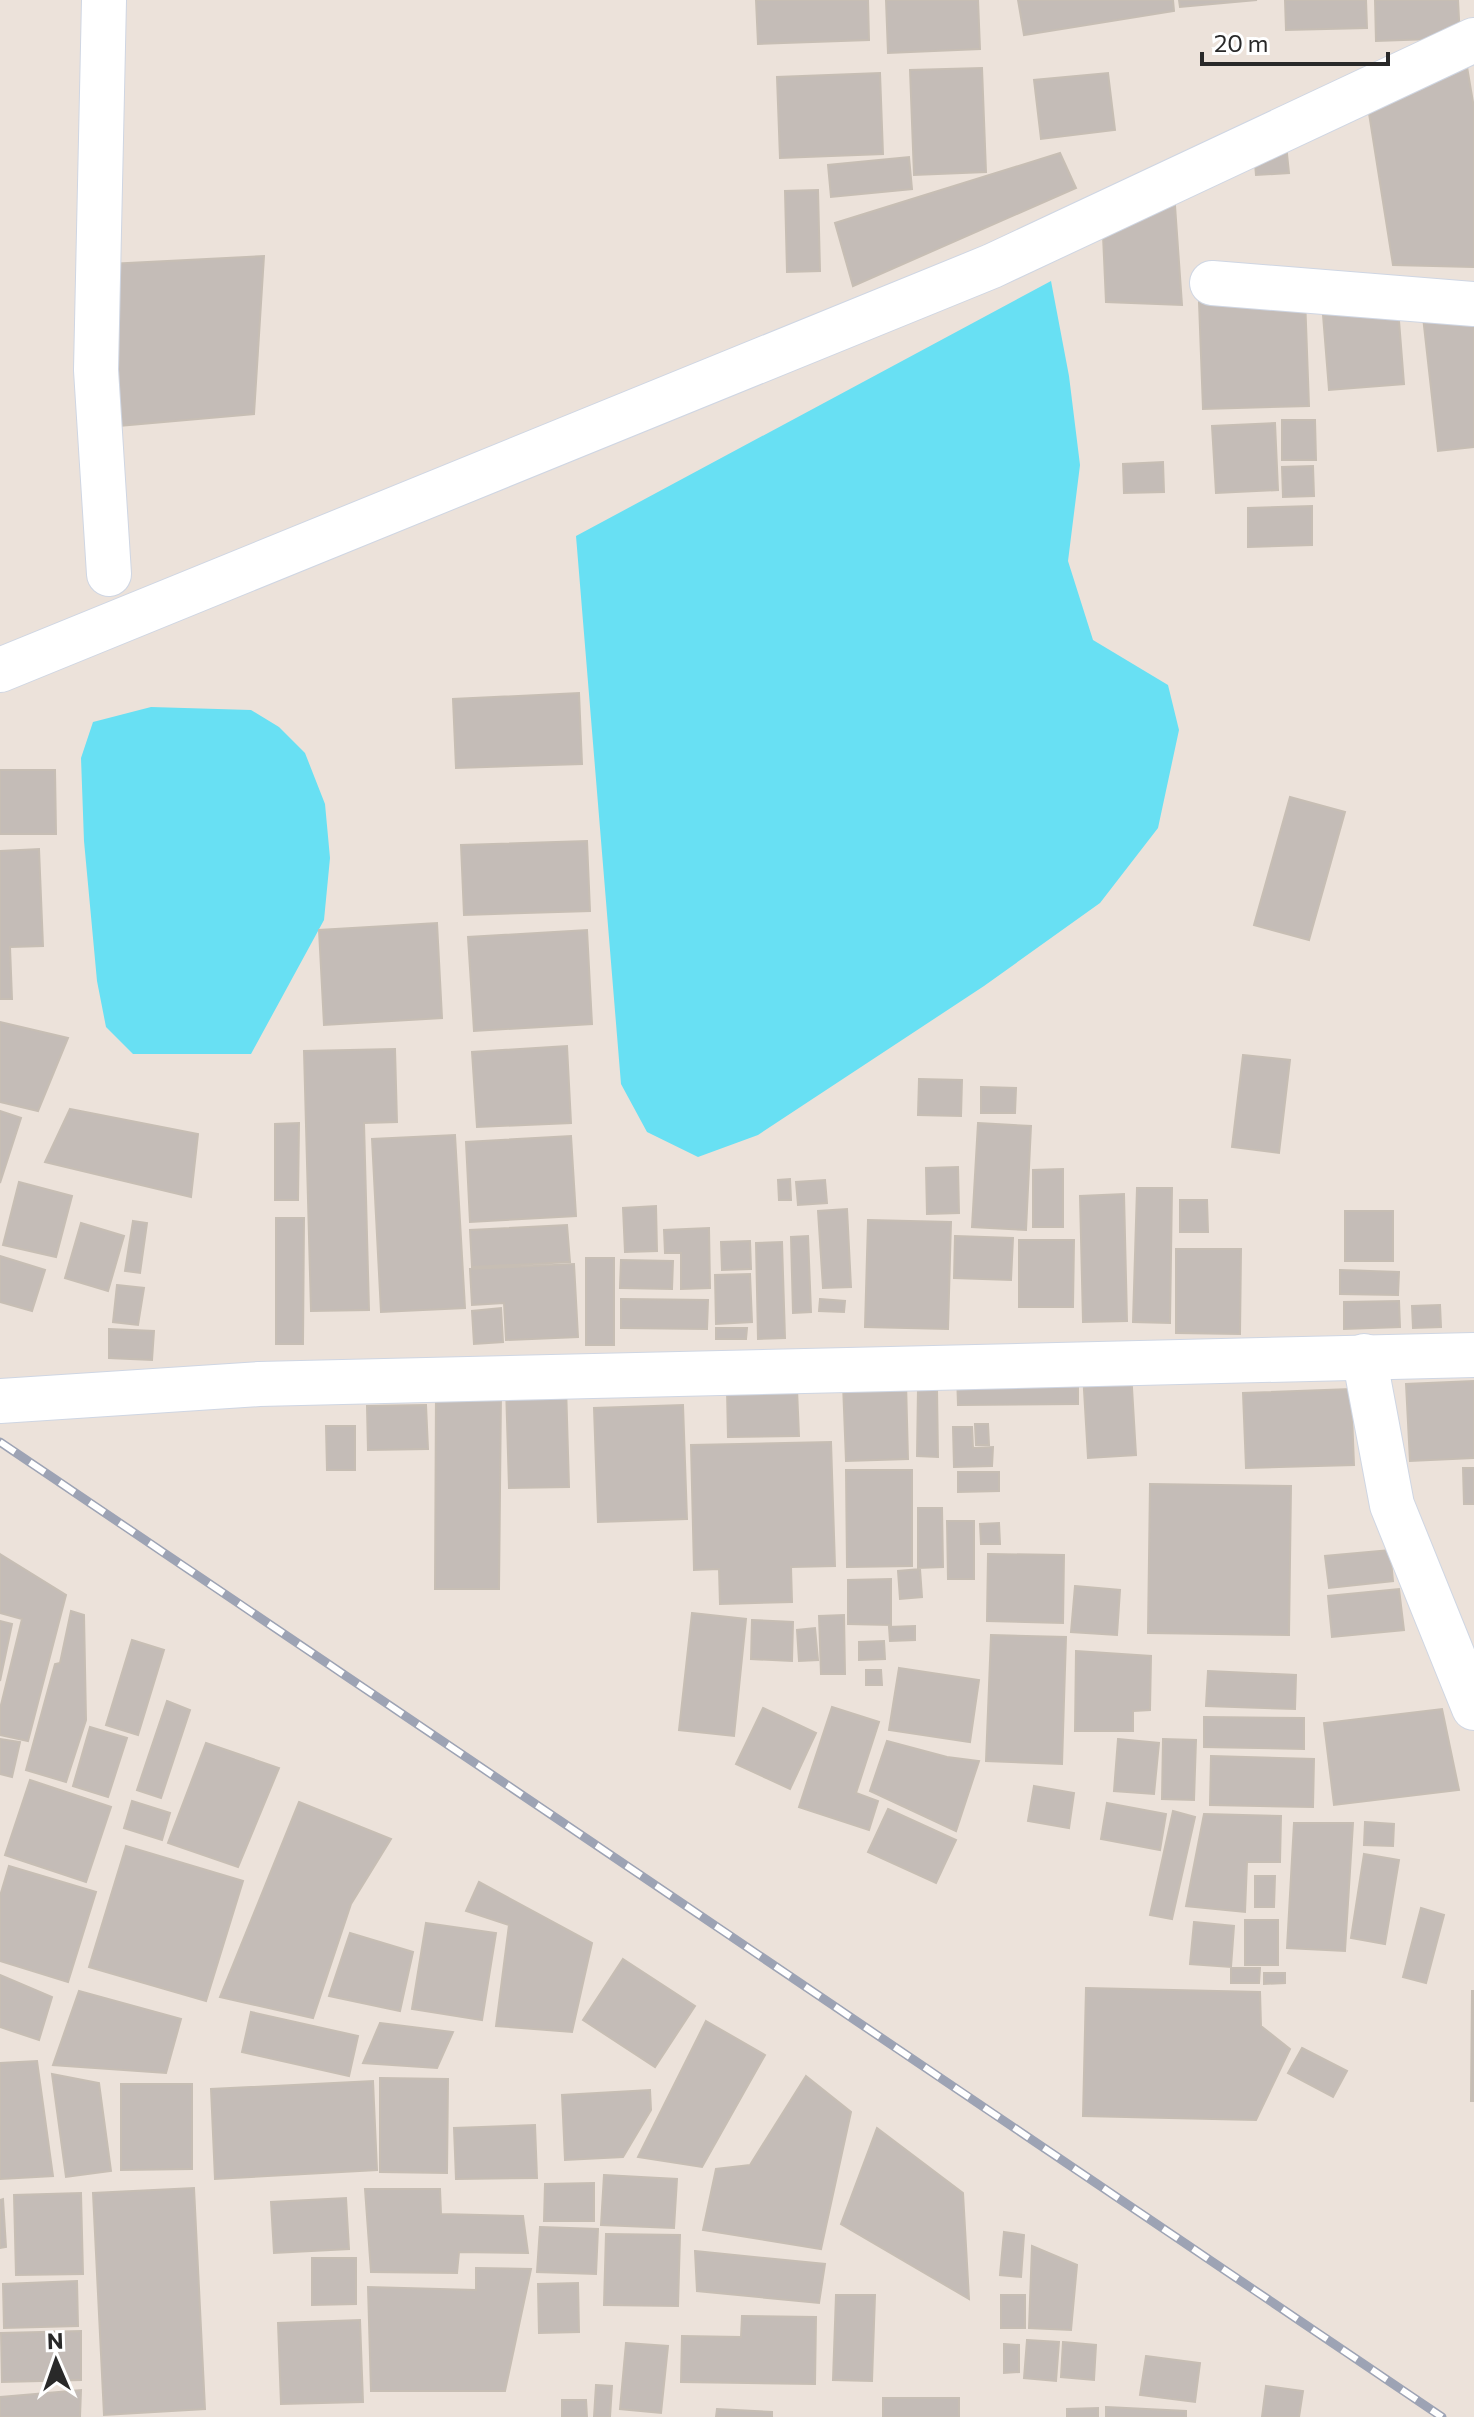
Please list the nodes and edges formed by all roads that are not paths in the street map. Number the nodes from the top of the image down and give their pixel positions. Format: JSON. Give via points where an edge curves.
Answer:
{"nodes":[{"id":1,"x":104,"y":0,"type":"edge"},
{"id":2,"x":1474,"y":40,"type":"edge"},
{"id":3,"x":1212,"y":283,"type":"dead end"},
{"id":4,"x":1474,"y":304,"type":"edge"},
{"id":5,"x":109,"y":574,"type":"dead end"},
{"id":6,"x":0,"y":670,"type":"edge"},
{"id":7,"x":1474,"y":1355,"type":"edge"},
{"id":8,"x":1364,"y":1356,"type":"junction"},
{"id":9,"x":0,"y":1401,"type":"edge"},
{"id":10,"x":1474,"y":1708,"type":"edge"}],
"edges":[{"from":1,"to":5,"type":"street","via":[[96,370]]},
{"from":2,"to":6,"type":"street","via":[[992,266]]},
{"from":3,"to":4,"type":"street"},
{"from":7,"to":8,"type":"street"},
{"from":8,"to":9,"type":"street","via":[[259,1384]]},
{"from":8,"to":10,"type":"street","via":[[1392,1505]]}]}
